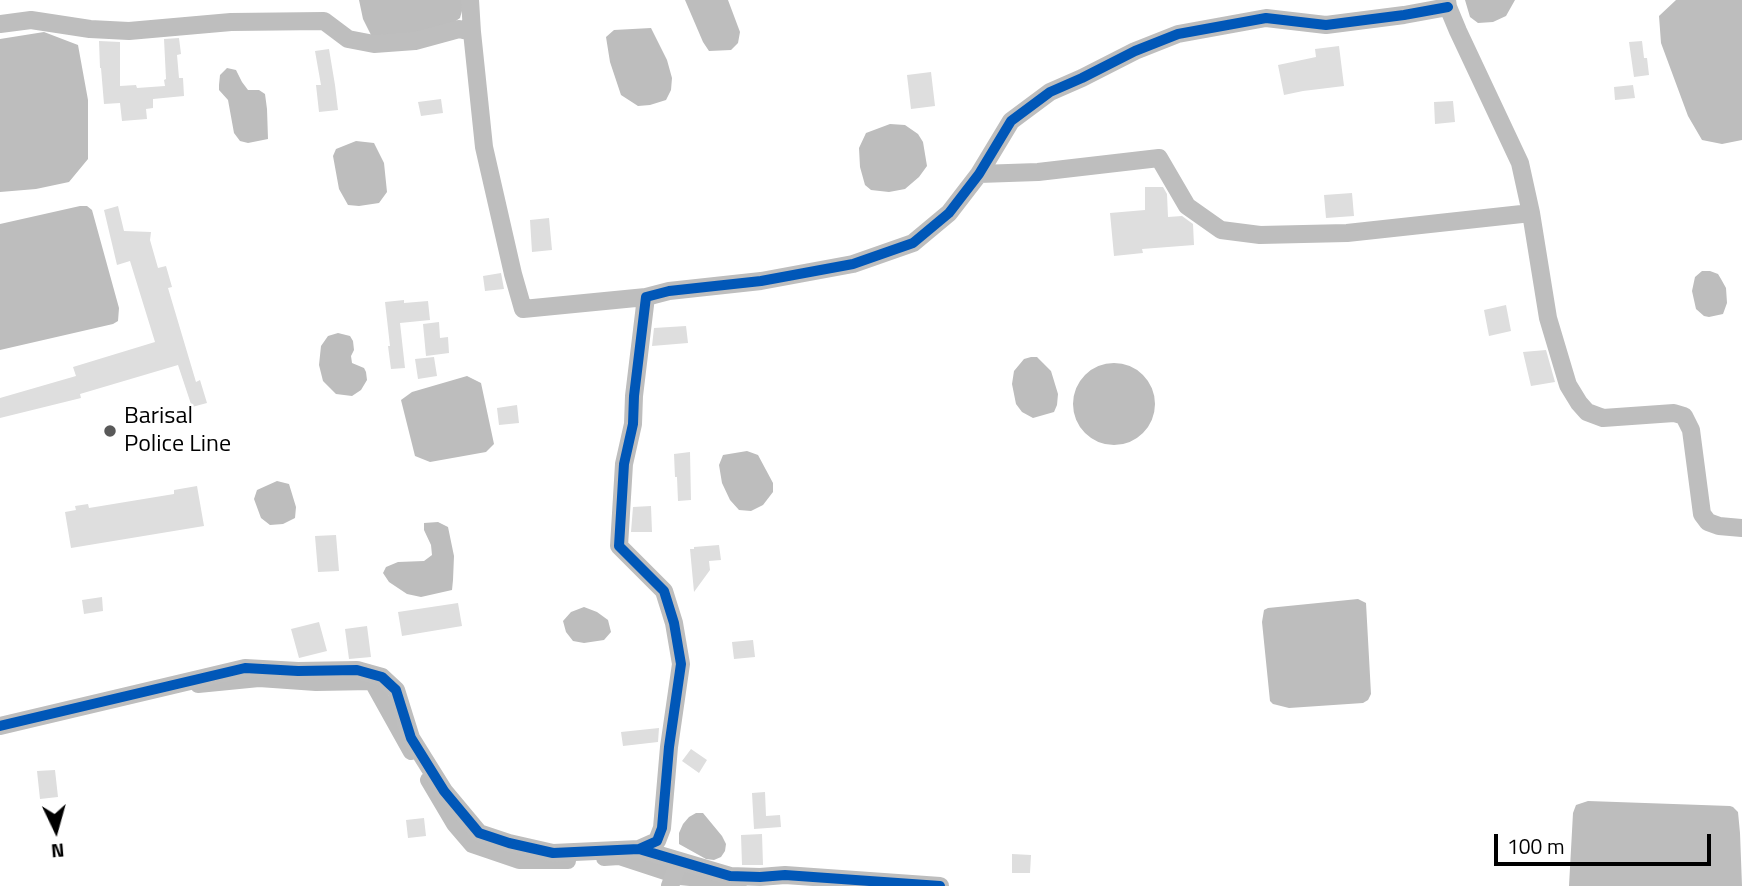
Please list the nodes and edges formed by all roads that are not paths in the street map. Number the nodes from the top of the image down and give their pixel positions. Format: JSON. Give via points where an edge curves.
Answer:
{"nodes":[{"id":1,"x":470,"y":0,"type":"edge"},
{"id":2,"x":1447,"y":3,"type":"edge"},
{"id":3,"x":0,"y":24,"type":"edge"},
{"id":4,"x":472,"y":32,"type":"junction"},
{"id":5,"x":979,"y":174,"type":"junction"},
{"id":6,"x":1531,"y":213,"type":"junction"},
{"id":7,"x":646,"y":297,"type":"junction"},
{"id":8,"x":1742,"y":528,"type":"edge"},
{"id":9,"x":0,"y":726,"type":"edge"},
{"id":10,"x":639,"y":849,"type":"junction"},
{"id":11,"x":678,"y":862,"type":"junction"},
{"id":12,"x":670,"y":886,"type":"edge"},
{"id":13,"x":940,"y":886,"type":"edge"}],
"edges":[{"from":1,"to":4,"type":"street"},
{"from":2,"to":5,"type":"street","via":[[1404,15],[1326,24],[1266,18],[1178,34],[1050,92],[1011,121]]},
{"from":2,"to":6,"type":"street","via":[[1520,163]]},
{"from":3,"to":4,"type":"street","via":[[31,20],[130,31],[231,22],[324,21],[348,39],[374,44],[415,41],[459,29]]},
{"from":4,"to":7,"type":"street","via":[[484,147],[523,309]]},
{"from":5,"to":6,"type":"street","via":[[1038,173],[1159,158],[1186,206],[1221,230],[1260,235],[1346,233]]},
{"from":5,"to":7,"type":"street","via":[[949,214],[913,243],[853,264]]},
{"from":6,"to":8,"type":"street","via":[[1548,318],[1579,403],[1603,418],[1685,416],[1691,429],[1702,514],[1719,526]]},
{"from":7,"to":10,"type":"street","via":[[633,424],[624,464],[620,546],[664,591],[681,664],[662,828],[657,841]]},
{"from":9,"to":10,"type":"street","via":[[245,668],[358,670],[382,677],[396,690],[411,738],[444,791],[479,833],[553,853]]},
{"from":10,"to":11,"type":"street"},
{"from":11,"to":12,"type":"street"},
{"from":11,"to":13,"type":"street","via":[[730,876],[785,875]]}]}
